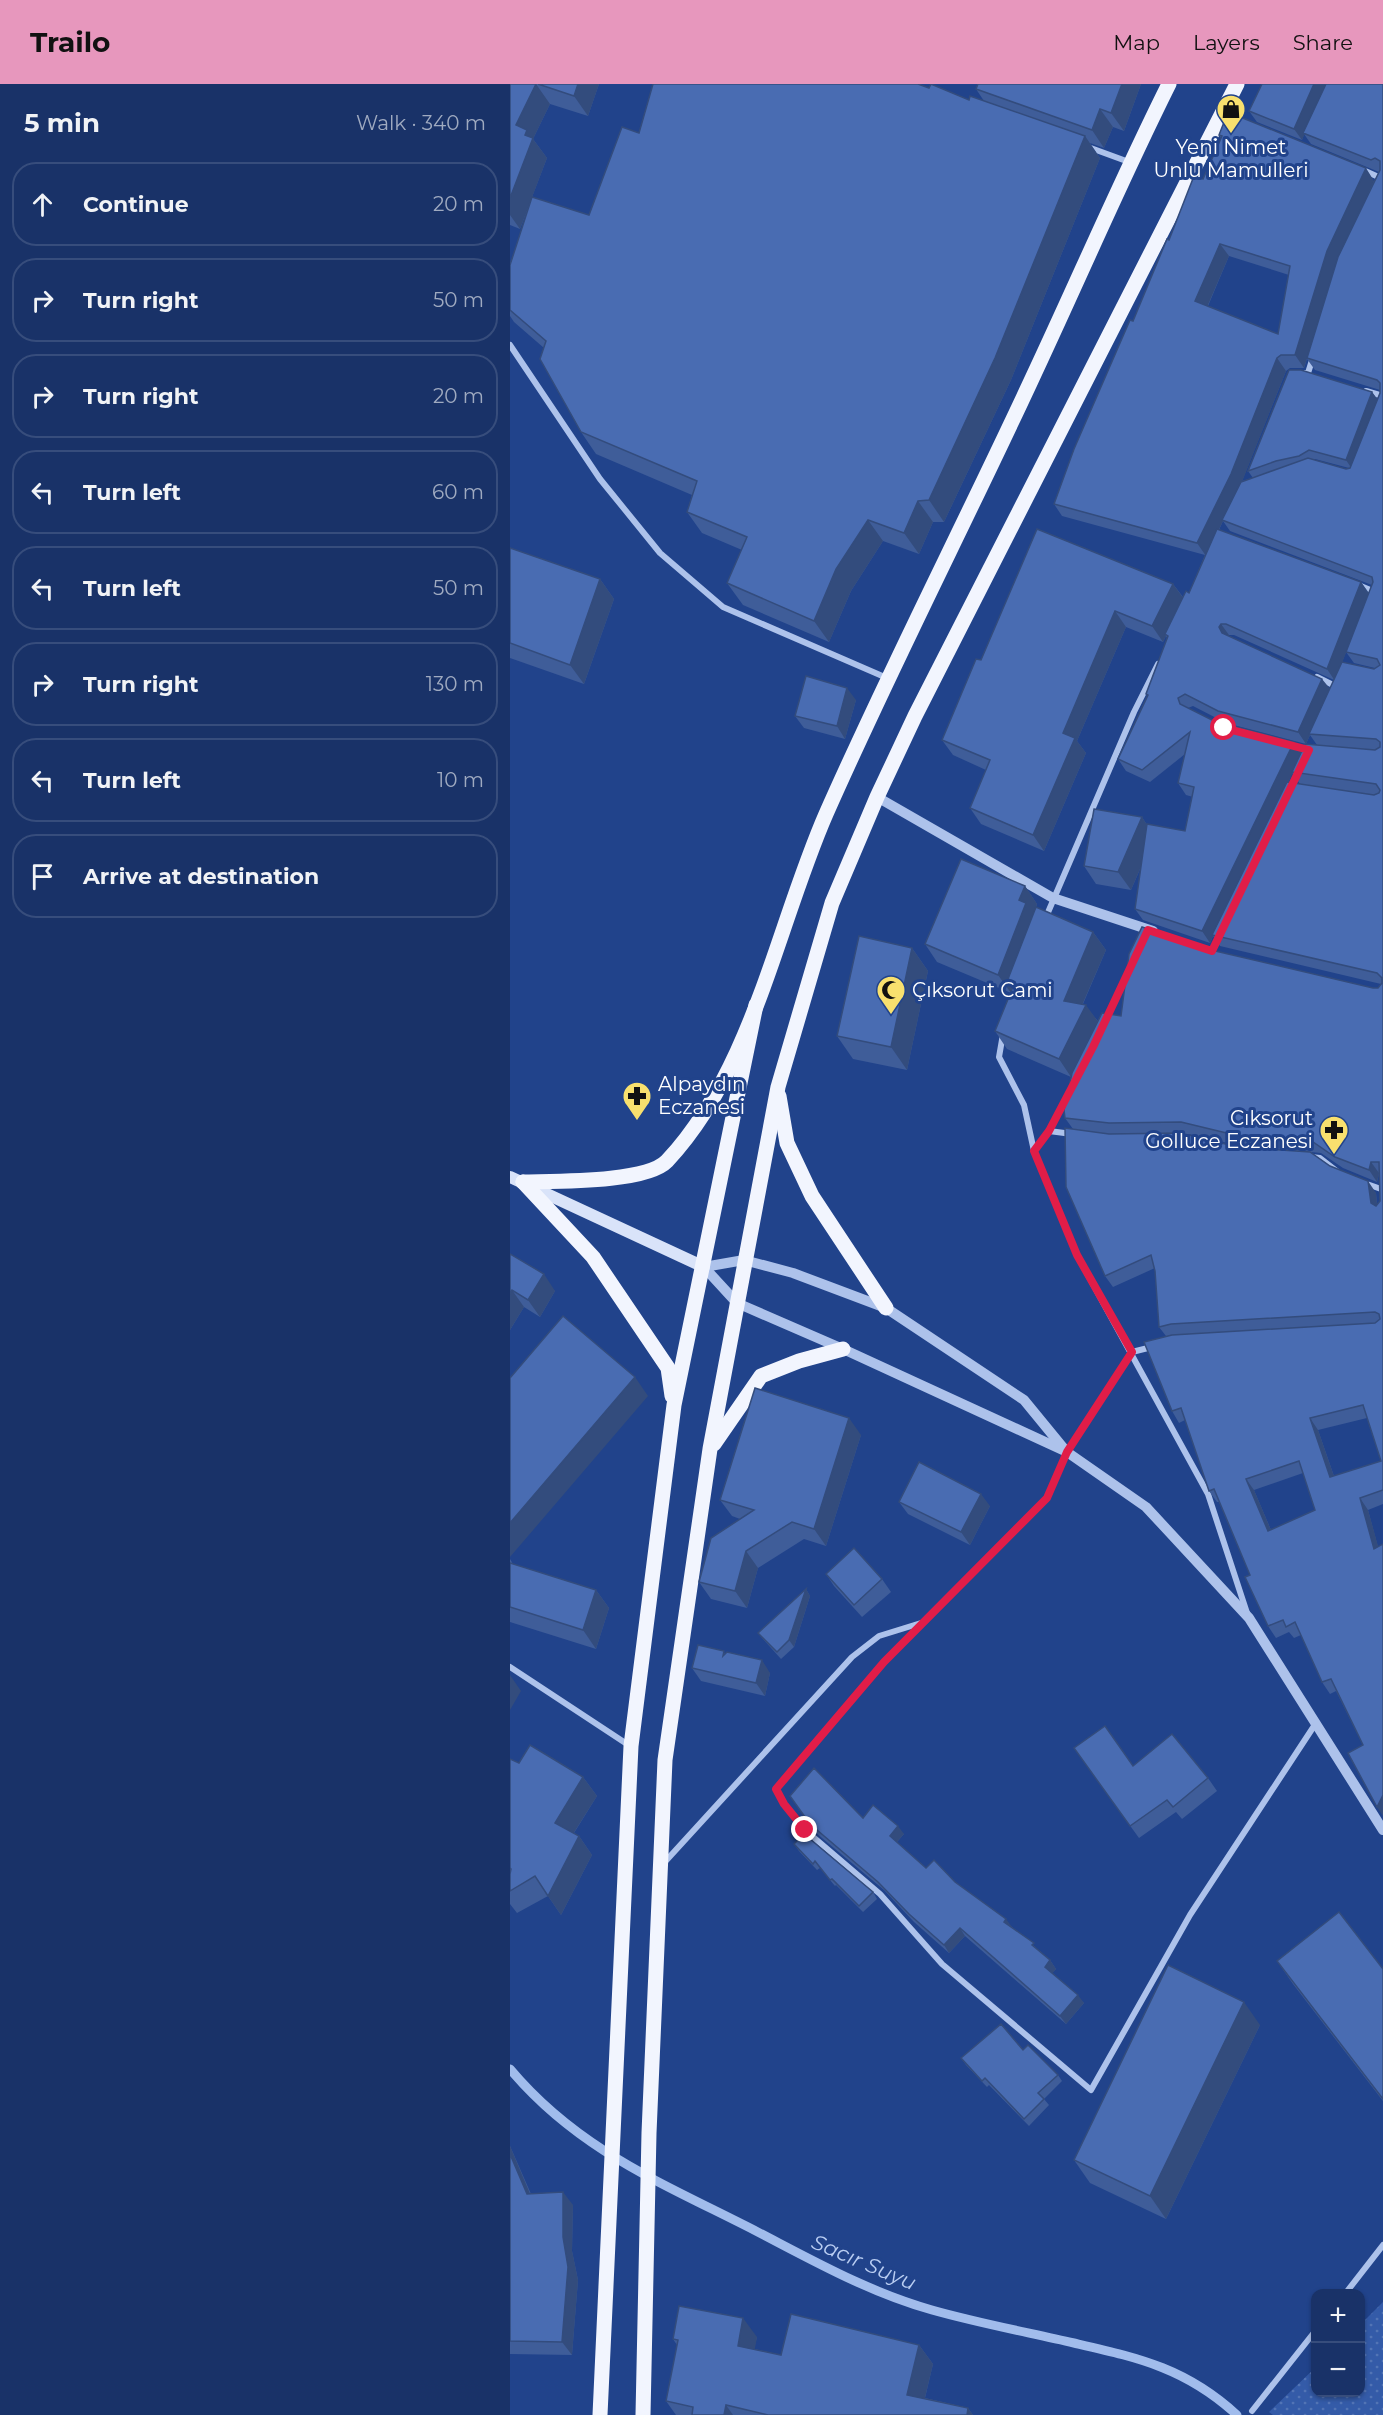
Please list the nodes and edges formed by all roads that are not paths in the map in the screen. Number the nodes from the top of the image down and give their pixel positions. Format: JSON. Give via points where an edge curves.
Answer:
{"nodes":[{"id":1,"x":1169,"y":84,"type":"edge"},
{"id":2,"x":1237,"y":84,"type":"edge"},
{"id":3,"x":1086,"y":147,"type":"edge"},
{"id":4,"x":1130,"y":163,"type":"junction"},
{"id":5,"x":1359,"y":169,"type":"edge"},
{"id":6,"x":1382,"y":177,"type":"edge"},
{"id":7,"x":1377,"y":188,"type":"edge"},
{"id":8,"x":510,"y":345,"type":"edge"},
{"id":9,"x":1314,"y":352,"type":"edge"},
{"id":10,"x":1291,"y":373,"type":"edge"},
{"id":11,"x":1308,"y":373,"type":"junction"},
{"id":12,"x":1318,"y":376,"type":"edge"},
{"id":13,"x":1362,"y":390,"type":"edge"},
{"id":14,"x":1383,"y":396,"type":"edge"},
{"id":15,"x":1343,"y":579,"type":"edge"},
{"id":16,"x":1372,"y":602,"type":"edge"},
{"id":17,"x":1160,"y":660,"type":"edge"},
{"id":18,"x":1313,"y":675,"type":"edge"},
{"id":19,"x":1342,"y":677,"type":"edge"},
{"id":20,"x":888,"y":679,"type":"junction"},
{"id":21,"x":1338,"y":688,"type":"junction"},
{"id":22,"x":1333,"y":698,"type":"edge"},
{"id":23,"x":877,"y":797,"type":"junction"},
{"id":24,"x":1053,"y":898,"type":"junction"},
{"id":25,"x":1041,"y":929,"type":"edge"},
{"id":26,"x":1148,"y":930,"type":"junction"},
{"id":27,"x":1222,"y":930,"type":"edge"},
{"id":28,"x":1169,"y":937,"type":"edge"},
{"id":29,"x":1143,"y":940,"type":"edge"},
{"id":30,"x":1212,"y":951,"type":"edge"},
{"id":31,"x":1133,"y":962,"type":"edge"},
{"id":32,"x":756,"y":1005,"type":"junction"},
{"id":33,"x":1005,"y":1024,"type":"edge"},
{"id":34,"x":1103,"y":1026,"type":"edge"},
{"id":35,"x":1076,"y":1078,"type":"edge"},
{"id":36,"x":777,"y":1087,"type":"junction"},
{"id":37,"x":1049,"y":1131,"type":"junction"},
{"id":38,"x":1083,"y":1136,"type":"edge"},
{"id":39,"x":1034,"y":1151,"type":"junction"},
{"id":40,"x":1299,"y":1156,"type":"edge"},
{"id":41,"x":1350,"y":1177,"type":"edge"},
{"id":42,"x":517,"y":1179,"type":"edge"},
{"id":43,"x":1361,"y":1181,"type":"edge"},
{"id":44,"x":1382,"y":1186,"type":"edge"},
{"id":45,"x":1382,"y":1200,"type":"edge"},
{"id":46,"x":744,"y":1260,"type":"junction"},
{"id":47,"x":704,"y":1267,"type":"junction"},
{"id":48,"x":737,"y":1303,"type":"junction"},
{"id":49,"x":886,"y":1308,"type":"junction"},
{"id":50,"x":1160,"y":1345,"type":"edge"},
{"id":51,"x":843,"y":1348,"type":"junction"},
{"id":52,"x":1132,"y":1352,"type":"junction"},
{"id":53,"x":674,"y":1405,"type":"junction"},
{"id":54,"x":710,"y":1449,"type":"junction"},
{"id":55,"x":1067,"y":1452,"type":"junction"},
{"id":56,"x":1249,"y":1618,"type":"junction"},
{"id":57,"x":924,"y":1622,"type":"junction"},
{"id":58,"x":510,"y":1666,"type":"edge"},
{"id":59,"x":1316,"y":1723,"type":"junction"},
{"id":60,"x":631,"y":1746,"type":"junction"},
{"id":61,"x":1383,"y":1830,"type":"edge"},
{"id":62,"x":661,"y":1867,"type":"junction"},
{"id":63,"x":1383,"y":2245,"type":"edge"},
{"id":64,"x":1349,"y":2289,"type":"edge"},
{"id":65,"x":1311,"y":2336,"type":"edge"},
{"id":66,"x":1252,"y":2411,"type":"dead end"},
{"id":67,"x":600,"y":2415,"type":"edge"},
{"id":68,"x":643,"y":2415,"type":"edge"}],
"edges":[{"from":1,"to":4,"type":"main road"},
{"from":2,"to":23,"type":"main road","via":[[1229,115]]},
{"from":3,"to":4,"type":"street"},
{"from":4,"to":20,"type":"main road"},
{"from":5,"to":6,"type":"street"},
{"from":6,"to":7,"type":"street"},
{"from":8,"to":20,"type":"street","via":[[600,479],[669,561],[723,608]]},
{"from":9,"to":11,"type":"street"},
{"from":10,"to":11,"type":"street"},
{"from":11,"to":12,"type":"street"},
{"from":13,"to":14,"type":"street"},
{"from":15,"to":16,"type":"street","via":[[1376,591]]},
{"from":17,"to":24,"type":"street"},
{"from":18,"to":21,"type":"street"},
{"from":19,"to":21,"type":"street"},
{"from":20,"to":32,"type":"main road","via":[[824,817]]},
{"from":21,"to":22,"type":"street"},
{"from":23,"to":24,"type":"street"},
{"from":23,"to":36,"type":"main road","via":[[832,903]]},
{"from":24,"to":25,"type":"street"},
{"from":24,"to":26,"type":"street"},
{"from":26,"to":28,"type":"street"},
{"from":26,"to":29,"type":"street"},
{"from":27,"to":30,"type":"street"},
{"from":31,"to":34,"type":"street"},
{"from":32,"to":42,"type":"main road","via":[[705,1113],[664,1164],[617,1179]]},
{"from":32,"to":47,"type":"main road"},
{"from":33,"to":39,"type":"street","via":[[999,1057],[1024,1105]]},
{"from":35,"to":37,"type":"street"},
{"from":36,"to":46,"type":"main road"},
{"from":36,"to":49,"type":"main road","via":[[787,1143],[812,1196]]},
{"from":37,"to":38,"type":"street"},
{"from":37,"to":39,"type":"street"},
{"from":39,"to":52,"type":"street","via":[[1077,1255]]},
{"from":40,"to":41,"type":"street","via":[[1320,1158]]},
{"from":42,"to":47,"type":"main road"},
{"from":42,"to":53,"type":"main road","via":[[593,1257],[668,1368]]},
{"from":43,"to":44,"type":"street"},
{"from":44,"to":45,"type":"street"},
{"from":46,"to":47,"type":"street"},
{"from":46,"to":48,"type":"main road"},
{"from":46,"to":49,"type":"street","via":[[794,1273]]},
{"from":47,"to":48,"type":"street"},
{"from":47,"to":53,"type":"main road"},
{"from":48,"to":51,"type":"street"},
{"from":48,"to":54,"type":"main road"},
{"from":49,"to":55,"type":"street","via":[[1024,1400]]},
{"from":50,"to":52,"type":"street"},
{"from":51,"to":54,"type":"main road","via":[[761,1376]]},
{"from":51,"to":55,"type":"street"},
{"from":52,"to":55,"type":"street"},
{"from":52,"to":56,"type":"street","via":[[1208,1494]]},
{"from":53,"to":60,"type":"main road"},
{"from":54,"to":62,"type":"main road","via":[[665,1760]]},
{"from":55,"to":56,"type":"street","via":[[1146,1507]]},
{"from":55,"to":57,"type":"street","via":[[1047,1498]]},
{"from":56,"to":59,"type":"street"},
{"from":57,"to":59,"type":"street","via":[[884,1662],[776,1789],[805,1830],[880,1894],[942,1965],[1091,2090],[1190,1915]]},
{"from":57,"to":62,"type":"street","via":[[879,1636],[852,1657]]},
{"from":58,"to":60,"type":"street"},
{"from":59,"to":61,"type":"street"},
{"from":60,"to":67,"type":"main road"},
{"from":62,"to":68,"type":"main road","via":[[649,2133]]},
{"from":63,"to":64,"type":"street"},
{"from":65,"to":66,"type":"street"}]}
